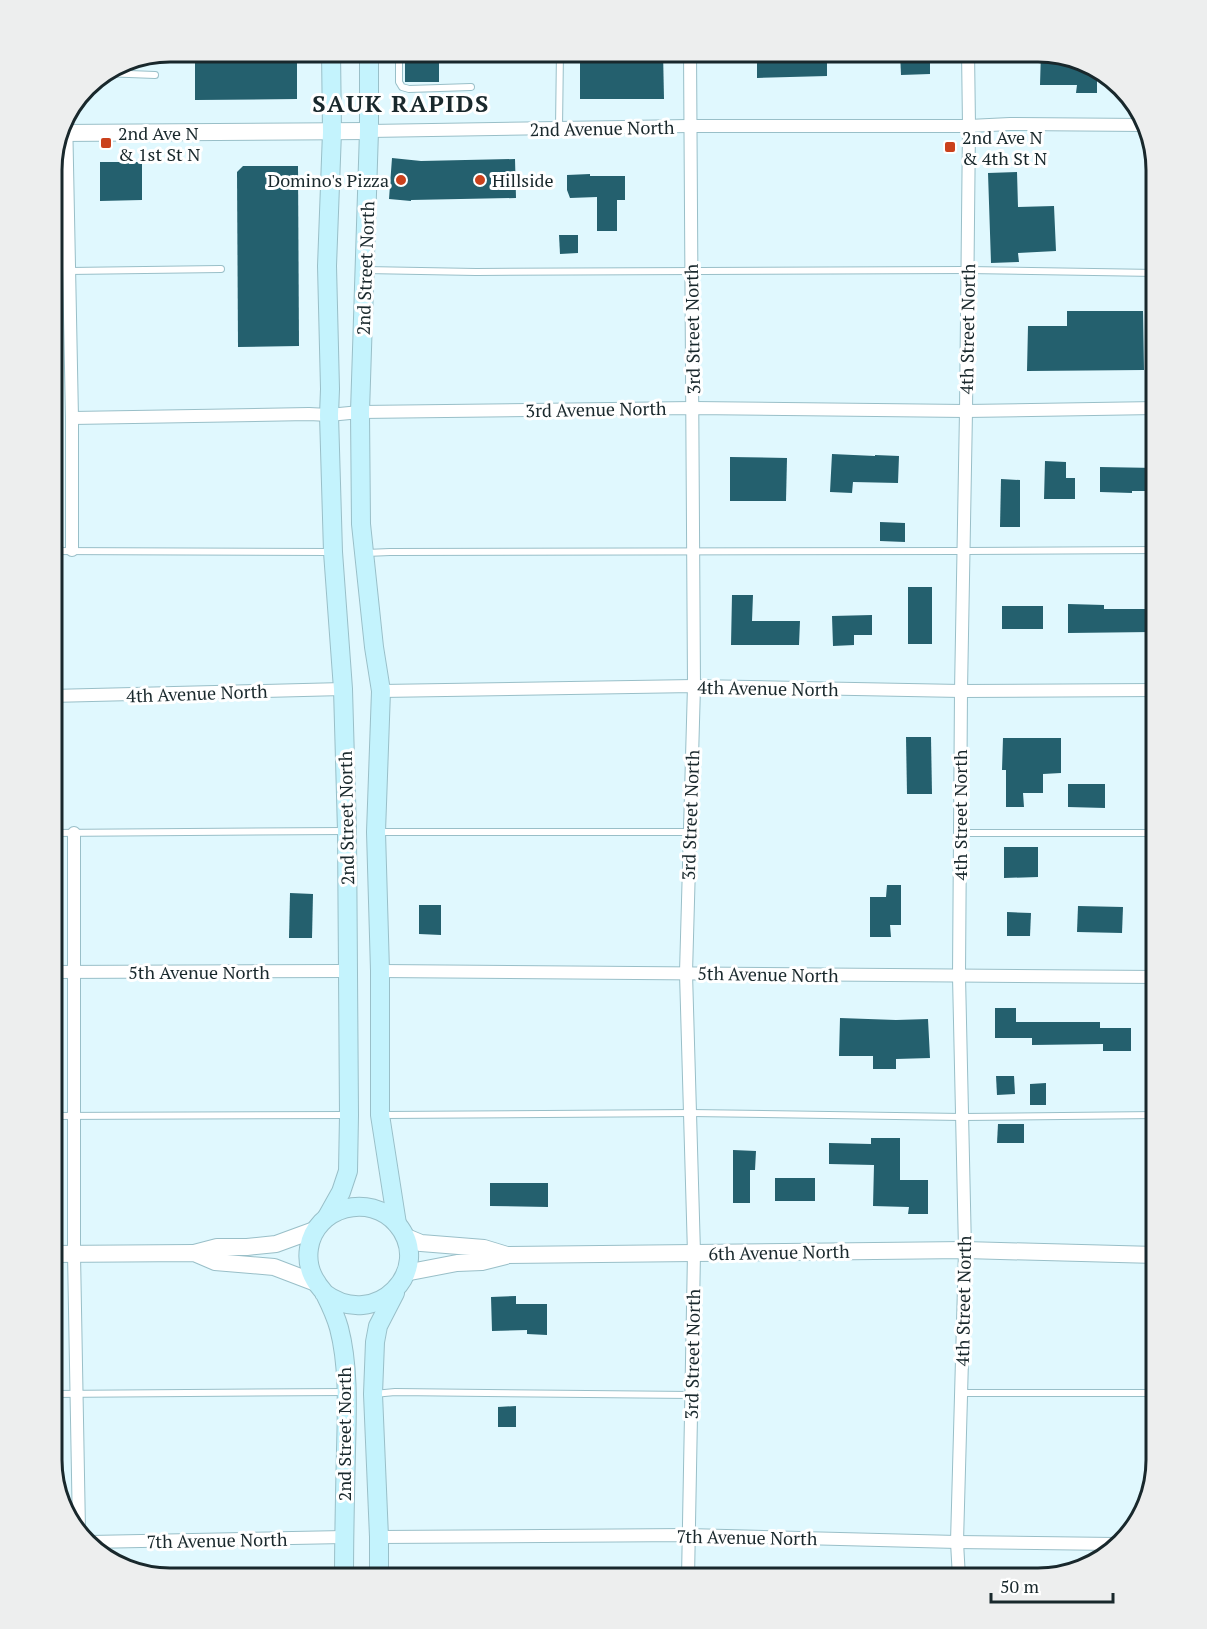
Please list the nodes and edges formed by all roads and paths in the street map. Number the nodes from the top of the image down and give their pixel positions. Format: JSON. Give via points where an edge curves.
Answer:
{"nodes":[{"id":1,"x":331,"y":62,"type":"edge"},
{"id":2,"x":369,"y":62,"type":"edge"},
{"id":3,"x":399,"y":62,"type":"edge"},
{"id":4,"x":560,"y":62,"type":"edge"},
{"id":5,"x":690,"y":62,"type":"edge"},
{"id":6,"x":968,"y":62,"type":"edge"},
{"id":7,"x":121,"y":74,"type":"edge"},
{"id":8,"x":155,"y":75,"type":"dead end"},
{"id":9,"x":471,"y":87,"type":"dead end"},
{"id":10,"x":1135,"y":125,"type":"edge"},
{"id":11,"x":689,"y":126,"type":"junction"},
{"id":12,"x":969,"y":126,"type":"junction"},
{"id":13,"x":559,"y":128,"type":"junction"},
{"id":14,"x":369,"y":131,"type":"junction"},
{"id":15,"x":332,"y":132,"type":"junction"},
{"id":16,"x":68,"y":133,"type":"edge"},
{"id":17,"x":64,"y":151,"type":"edge"},
{"id":18,"x":221,"y":269,"type":"dead end"},
{"id":19,"x":365,"y":270,"type":"junction"},
{"id":20,"x":967,"y":270,"type":"junction"},
{"id":21,"x":69,"y":271,"type":"junction"},
{"id":22,"x":691,"y":271,"type":"junction"},
{"id":23,"x":1146,"y":273,"type":"edge"},
{"id":24,"x":693,"y":408,"type":"junction"},
{"id":25,"x":1146,"y":408,"type":"edge"},
{"id":26,"x":966,"y":411,"type":"junction"},
{"id":27,"x":360,"y":412,"type":"junction"},
{"id":28,"x":329,"y":415,"type":"junction"},
{"id":29,"x":72,"y":418,"type":"junction"},
{"id":30,"x":62,"y":550,"type":"edge"},
{"id":31,"x":72,"y":550,"type":"junction"},
{"id":32,"x":1146,"y":550,"type":"edge"},
{"id":33,"x":964,"y":551,"type":"junction"},
{"id":34,"x":333,"y":552,"type":"junction"},
{"id":35,"x":693,"y":552,"type":"junction"},
{"id":36,"x":365,"y":554,"type":"junction"},
{"id":37,"x":694,"y":686,"type":"junction"},
{"id":38,"x":343,"y":689,"type":"junction"},
{"id":39,"x":1146,"y":690,"type":"edge"},
{"id":40,"x":381,"y":691,"type":"junction"},
{"id":41,"x":961,"y":691,"type":"junction"},
{"id":42,"x":62,"y":696,"type":"edge"},
{"id":43,"x":347,"y":831,"type":"junction"},
{"id":44,"x":376,"y":832,"type":"junction"},
{"id":45,"x":690,"y":832,"type":"junction"},
{"id":46,"x":62,"y":833,"type":"edge"},
{"id":47,"x":75,"y":833,"type":"junction"},
{"id":48,"x":960,"y":833,"type":"junction"},
{"id":49,"x":1146,"y":833,"type":"edge"},
{"id":50,"x":346,"y":971,"type":"junction"},
{"id":51,"x":62,"y":972,"type":"edge"},
{"id":52,"x":75,"y":972,"type":"junction"},
{"id":53,"x":380,"y":972,"type":"junction"},
{"id":54,"x":686,"y":973,"type":"junction"},
{"id":55,"x":959,"y":976,"type":"junction"},
{"id":56,"x":1146,"y":977,"type":"edge"},
{"id":57,"x":691,"y":1113,"type":"junction"},
{"id":58,"x":1146,"y":1114,"type":"edge"},
{"id":59,"x":349,"y":1115,"type":"junction"},
{"id":60,"x":380,"y":1115,"type":"junction"},
{"id":61,"x":62,"y":1116,"type":"edge"},
{"id":62,"x":74,"y":1116,"type":"junction"},
{"id":63,"x":962,"y":1117,"type":"junction"},
{"id":64,"x":322,"y":1223,"type":"junction"},
{"id":65,"x":400,"y":1230,"type":"junction"},
{"id":66,"x":965,"y":1250,"type":"junction"},
{"id":67,"x":194,"y":1252,"type":"junction"},
{"id":68,"x":694,"y":1253,"type":"junction"},
{"id":69,"x":62,"y":1254,"type":"edge"},
{"id":70,"x":74,"y":1254,"type":"junction"},
{"id":71,"x":1146,"y":1255,"type":"edge"},
{"id":72,"x":507,"y":1256,"type":"junction"},
{"id":73,"x":402,"y":1279,"type":"junction"},
{"id":74,"x":320,"y":1288,"type":"junction"},
{"id":75,"x":348,"y":1392,"type":"junction"},
{"id":76,"x":961,"y":1393,"type":"junction"},
{"id":77,"x":1146,"y":1393,"type":"edge"},
{"id":78,"x":62,"y":1394,"type":"edge"},
{"id":79,"x":76,"y":1394,"type":"junction"},
{"id":80,"x":373,"y":1394,"type":"junction"},
{"id":81,"x":692,"y":1395,"type":"junction"},
{"id":82,"x":79,"y":1517,"type":"edge"},
{"id":83,"x":688,"y":1534,"type":"junction"},
{"id":84,"x":344,"y":1537,"type":"junction"},
{"id":85,"x":380,"y":1537,"type":"junction"},
{"id":86,"x":100,"y":1542,"type":"edge"},
{"id":87,"x":957,"y":1542,"type":"junction"},
{"id":88,"x":1104,"y":1544,"type":"edge"},
{"id":89,"x":344,"y":1567,"type":"edge"},
{"id":90,"x":379,"y":1567,"type":"edge"},
{"id":91,"x":688,"y":1568,"type":"edge"},
{"id":92,"x":958,"y":1568,"type":"edge"}],
"edges":[{"from":1,"to":15,"type":"main road","name":"2nd Street North"},
{"from":2,"to":14,"type":"main road","name":"2nd Street North"},
{"from":3,"to":9,"type":"lane","via":[[402,87]]},
{"from":4,"to":13,"type":"lane"},
{"from":5,"to":11,"type":"street","name":"3rd Street North"},
{"from":6,"to":12,"type":"street","name":"4th Street North"},
{"from":7,"to":8,"type":"lane"},
{"from":10,"to":12,"type":"street","name":"2nd Avenue North"},
{"from":11,"to":12,"type":"street","name":"2nd Avenue North"},
{"from":11,"to":13,"type":"street","name":"2nd Avenue North"},
{"from":11,"to":22,"type":"street","name":"3rd Street North"},
{"from":12,"to":20,"type":"street","name":"4th Street North"},
{"from":13,"to":14,"type":"street","name":"2nd Avenue North"},
{"from":14,"to":15,"type":"street","name":"2nd Avenue North"},
{"from":14,"to":19,"type":"main road","name":"2nd Street North"},
{"from":15,"to":16,"type":"street","name":"2nd Avenue North"},
{"from":15,"to":28,"type":"main road","name":"2nd Street North","via":[[327,266]]},
{"from":17,"to":21,"type":"street"},
{"from":18,"to":21,"type":"lane"},
{"from":19,"to":22,"type":"lane"},
{"from":19,"to":27,"type":"main road","name":"2nd Street North"},
{"from":20,"to":22,"type":"lane"},
{"from":20,"to":23,"type":"lane"},
{"from":20,"to":26,"type":"street","name":"4th Street North"},
{"from":21,"to":29,"type":"street"},
{"from":22,"to":24,"type":"street","name":"3rd Street North"},
{"from":24,"to":26,"type":"street","name":"3rd Avenue North"},
{"from":24,"to":27,"type":"street","name":"3rd Avenue North"},
{"from":24,"to":35,"type":"street","name":"3rd Street North"},
{"from":25,"to":26,"type":"street","name":"3rd Avenue North"},
{"from":26,"to":33,"type":"street","name":"4th Street North"},
{"from":27,"to":28,"type":"street","name":"3rd Avenue North"},
{"from":27,"to":36,"type":"main road","name":"2nd Street North"},
{"from":28,"to":29,"type":"street","name":"3rd Avenue North"},
{"from":28,"to":34,"type":"main road","name":"2nd Street North"},
{"from":29,"to":31,"type":"street"},
{"from":30,"to":31,"type":"lane"},
{"from":31,"to":34,"type":"lane"},
{"from":32,"to":33,"type":"lane"},
{"from":33,"to":35,"type":"lane"},
{"from":33,"to":41,"type":"street","name":"4th Street North"},
{"from":34,"to":38,"type":"main road","name":"2nd Street North"},
{"from":35,"to":36,"type":"lane"},
{"from":35,"to":37,"type":"street","name":"3rd Street North"},
{"from":36,"to":40,"type":"main road","name":"2nd Street North"},
{"from":37,"to":40,"type":"street","name":"4th Avenue North"},
{"from":37,"to":41,"type":"street","name":"4th Avenue North"},
{"from":37,"to":45,"type":"street","name":"3rd Street North"},
{"from":38,"to":42,"type":"street","name":"4th Avenue North"},
{"from":38,"to":43,"type":"main road","name":"2nd Street North"},
{"from":39,"to":41,"type":"street","name":"4th Avenue North"},
{"from":40,"to":44,"type":"main road","name":"2nd Street North"},
{"from":41,"to":48,"type":"street","name":"4th Street North"},
{"from":43,"to":47,"type":"lane"},
{"from":43,"to":50,"type":"main road","name":"2nd Street North"},
{"from":44,"to":45,"type":"lane"},
{"from":44,"to":53,"type":"main road","name":"2nd Street North"},
{"from":45,"to":54,"type":"street","name":"3rd Street North"},
{"from":46,"to":47,"type":"lane"},
{"from":47,"to":52,"type":"street"},
{"from":48,"to":49,"type":"lane"},
{"from":48,"to":55,"type":"street","name":"4th Street North"},
{"from":50,"to":52,"type":"street","name":"5th Avenue North"},
{"from":50,"to":59,"type":"main road","name":"2nd Street North"},
{"from":51,"to":52,"type":"street","name":"5th Avenue North"},
{"from":52,"to":62,"type":"street"},
{"from":53,"to":54,"type":"street","name":"5th Avenue North"},
{"from":53,"to":60,"type":"main road","name":"2nd Street North"},
{"from":54,"to":55,"type":"street","name":"5th Avenue North"},
{"from":54,"to":57,"type":"street","name":"3rd Street North"},
{"from":55,"to":56,"type":"street","name":"5th Avenue North"},
{"from":55,"to":63,"type":"street","name":"4th Street North"},
{"from":57,"to":60,"type":"lane"},
{"from":57,"to":63,"type":"lane"},
{"from":57,"to":68,"type":"street","name":"3rd Street North"},
{"from":58,"to":63,"type":"lane"},
{"from":59,"to":62,"type":"lane"},
{"from":59,"to":64,"type":"main road","name":"2nd Street North","via":[[348,1171]]},
{"from":60,"to":65,"type":"main road","name":"2nd Street North"},
{"from":61,"to":62,"type":"lane"},
{"from":62,"to":70,"type":"street"},
{"from":63,"to":66,"type":"street","name":"4th Street North"},
{"from":64,"to":65,"type":"main road","via":[[338,1210],[363,1206],[387,1215]]},
{"from":64,"to":67,"type":"street","via":[[276,1244]]},
{"from":64,"to":74,"type":"main road","via":[[308,1256]]},
{"from":65,"to":72,"type":"street","name":"6th Avenue North","via":[[421,1243],[484,1248]]},
{"from":65,"to":73,"type":"main road","via":[[407,1243],[408,1258]]},
{"from":66,"to":68,"type":"street","name":"6th Avenue North"},
{"from":66,"to":71,"type":"street","name":"6th Avenue North"},
{"from":66,"to":76,"type":"street","name":"4th Street North"},
{"from":67,"to":70,"type":"street"},
{"from":67,"to":74,"type":"street","via":[[215,1262],[274,1267]]},
{"from":68,"to":72,"type":"street","name":"6th Avenue North"},
{"from":68,"to":81,"type":"street","name":"3rd Street North"},
{"from":69,"to":70,"type":"street"},
{"from":70,"to":79,"type":"street"},
{"from":72,"to":73,"type":"street","via":[[457,1263]]},
{"from":73,"to":74,"type":"main road","via":[[384,1299],[364,1306],[343,1304]]},
{"from":73,"to":80,"type":"main road","via":[[378,1326]]},
{"from":74,"to":75,"type":"main road","name":"2nd Street North","via":[[339,1328]]},
{"from":75,"to":79,"type":"lane"},
{"from":75,"to":84,"type":"main road","name":"2nd Street North"},
{"from":76,"to":77,"type":"lane"},
{"from":76,"to":87,"type":"street","name":"4th Street North"},
{"from":78,"to":79,"type":"lane"},
{"from":79,"to":82,"type":"street"},
{"from":80,"to":81,"type":"lane"},
{"from":80,"to":85,"type":"main road"},
{"from":81,"to":83,"type":"street","name":"3rd Street North"},
{"from":83,"to":85,"type":"street","name":"7th Avenue North"},
{"from":83,"to":87,"type":"street","name":"7th Avenue North"},
{"from":83,"to":91,"type":"street","name":"3rd Street North"},
{"from":84,"to":86,"type":"street","name":"7th Avenue North"},
{"from":84,"to":89,"type":"main road","name":"2nd Street North"},
{"from":85,"to":90,"type":"main road"},
{"from":87,"to":88,"type":"street","name":"7th Avenue North"},
{"from":87,"to":92,"type":"street","name":"4th Street North"}]}
